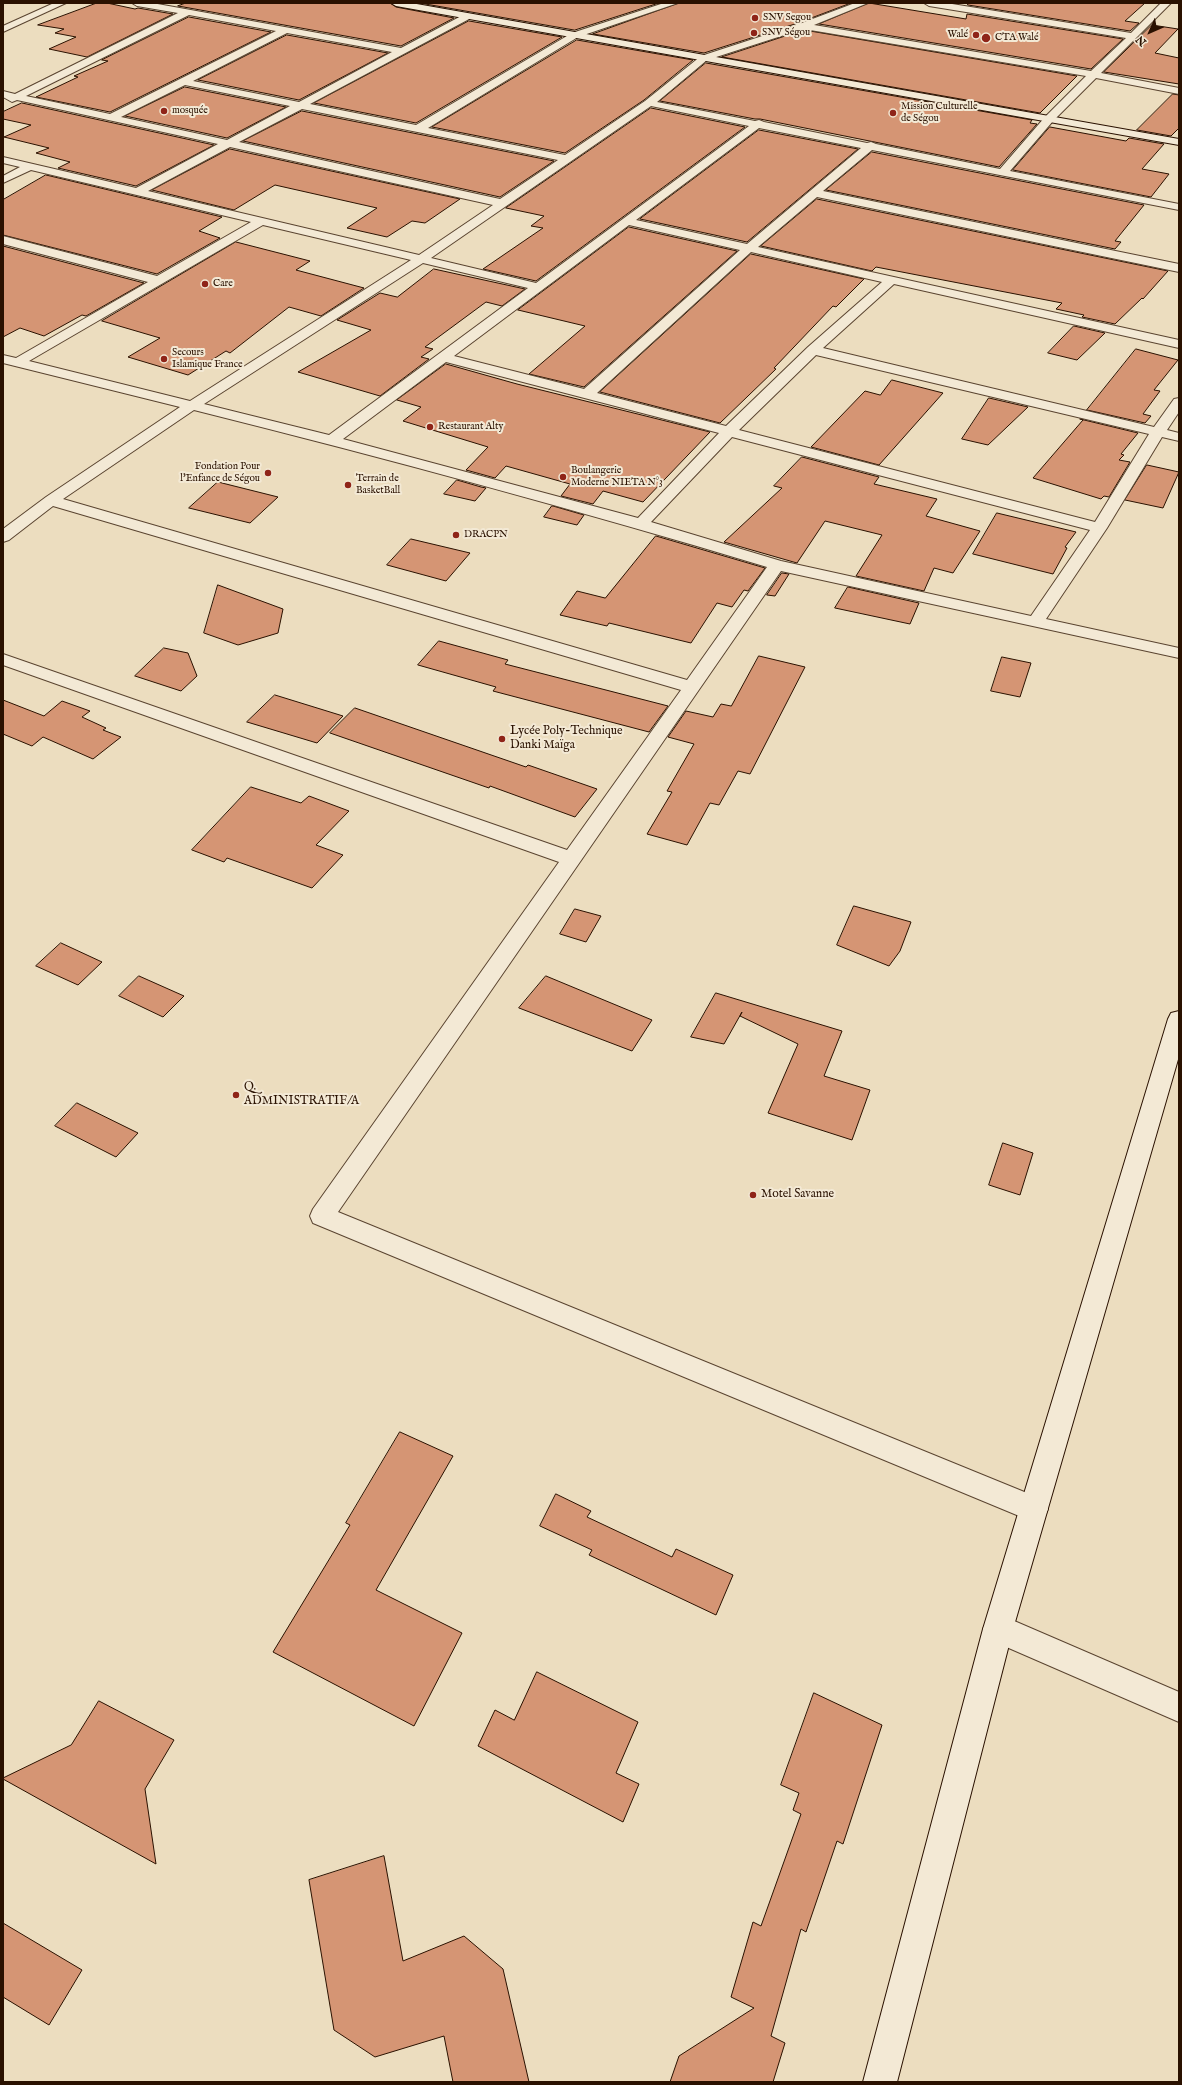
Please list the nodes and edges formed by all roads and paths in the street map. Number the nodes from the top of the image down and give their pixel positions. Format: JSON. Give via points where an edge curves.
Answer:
{"nodes":[{"id":1,"x":61,"y":3,"type":"edge"},
{"id":2,"x":137,"y":3,"type":"edge"},
{"id":3,"x":396,"y":3,"type":"edge"},
{"id":4,"x":673,"y":3,"type":"edge"},
{"id":5,"x":863,"y":3,"type":"edge"},
{"id":6,"x":929,"y":3,"type":"edge"},
{"id":7,"x":1168,"y":5,"type":"edge"},
{"id":8,"x":639,"y":6,"type":"dead end"},
{"id":9,"x":654,"y":8,"type":"junction"},
{"id":10,"x":1029,"y":8,"type":"dead end"},
{"id":11,"x":188,"y":12,"type":"junction"},
{"id":12,"x":468,"y":16,"type":"junction"},
{"id":13,"x":1018,"y":17,"type":"junction"},
{"id":14,"x":802,"y":26,"type":"junction"},
{"id":15,"x":3,"y":29,"type":"edge"},
{"id":16,"x":286,"y":30,"type":"junction"},
{"id":17,"x":575,"y":35,"type":"junction"},
{"id":18,"x":1133,"y":36,"type":"junction"},
{"id":19,"x":401,"y":51,"type":"junction"},
{"id":20,"x":704,"y":58,"type":"junction"},
{"id":21,"x":1095,"y":75,"type":"junction"},
{"id":22,"x":185,"y":82,"type":"junction"},
{"id":23,"x":1179,"y":91,"type":"edge"},
{"id":24,"x":3,"y":94,"type":"edge"},
{"id":25,"x":16,"y":97,"type":"junction"},
{"id":26,"x":649,"y":102,"type":"junction"},
{"id":27,"x":3,"y":103,"type":"edge"},
{"id":28,"x":300,"y":105,"type":"junction"},
{"id":29,"x":111,"y":118,"type":"junction"},
{"id":30,"x":1049,"y":119,"type":"junction"},
{"id":31,"x":759,"y":123,"type":"junction"},
{"id":32,"x":418,"y":129,"type":"junction"},
{"id":33,"x":1179,"y":142,"type":"edge"},
{"id":34,"x":227,"y":143,"type":"junction"},
{"id":35,"x":871,"y":145,"type":"junction"},
{"id":36,"x":567,"y":159,"type":"junction"},
{"id":37,"x":3,"y":160,"type":"edge"},
{"id":38,"x":29,"y":166,"type":"junction"},
{"id":39,"x":1004,"y":171,"type":"junction"},
{"id":40,"x":3,"y":180,"type":"edge"},
{"id":41,"x":137,"y":192,"type":"junction"},
{"id":42,"x":816,"y":193,"type":"junction"},
{"id":43,"x":502,"y":203,"type":"junction"},
{"id":44,"x":1179,"y":207,"type":"edge"},
{"id":45,"x":262,"y":221,"type":"junction"},
{"id":46,"x":627,"y":221,"type":"junction"},
{"id":47,"x":3,"y":240,"type":"edge"},
{"id":48,"x":748,"y":249,"type":"junction"},
{"id":49,"x":421,"y":259,"type":"junction"},
{"id":50,"x":1179,"y":268,"type":"edge"},
{"id":51,"x":891,"y":280,"type":"junction"},
{"id":52,"x":160,"y":281,"type":"junction"},
{"id":53,"x":538,"y":287,"type":"junction"},
{"id":54,"x":1179,"y":344,"type":"edge"},
{"id":55,"x":813,"y":350,"type":"junction"},
{"id":56,"x":444,"y":357,"type":"junction"},
{"id":57,"x":10,"y":361,"type":"edge"},
{"id":58,"x":586,"y":395,"type":"junction"},
{"id":59,"x":1179,"y":402,"type":"edge"},
{"id":60,"x":191,"y":406,"type":"junction"},
{"id":61,"x":728,"y":432,"type":"junction"},
{"id":62,"x":1158,"y":432,"type":"junction"},
{"id":63,"x":1179,"y":437,"type":"edge"},
{"id":64,"x":332,"y":440,"type":"junction"},
{"id":65,"x":51,"y":500,"type":"junction"},
{"id":66,"x":641,"y":524,"type":"junction"},
{"id":67,"x":1099,"y":528,"type":"junction"},
{"id":68,"x":5,"y":534,"type":"edge"},
{"id":69,"x":777,"y":564,"type":"junction"},
{"id":70,"x":1036,"y":620,"type":"junction"},
{"id":71,"x":1179,"y":653,"type":"edge"},
{"id":72,"x":3,"y":659,"type":"edge"},
{"id":73,"x":691,"y":687,"type":"junction"},
{"id":74,"x":572,"y":859,"type":"junction"},
{"id":75,"x":1179,"y":1019,"type":"edge"},
{"id":76,"x":1034,"y":1509,"type":"junction"},
{"id":77,"x":998,"y":1628,"type":"junction"},
{"id":78,"x":1179,"y":1707,"type":"edge"},
{"id":79,"x":880,"y":2082,"type":"edge"}],
"edges":[{"from":1,"to":15,"type":"street"},
{"from":2,"to":11,"type":"street"},
{"from":3,"to":12,"type":"street"},
{"from":4,"to":9,"type":"street"},
{"from":5,"to":14,"type":"street"},
{"from":6,"to":13,"type":"street"},
{"from":7,"to":18,"type":"street"},
{"from":8,"to":9,"type":"street"},
{"from":9,"to":17,"type":"street"},
{"from":10,"to":13,"type":"street"},
{"from":11,"to":16,"type":"street"},
{"from":11,"to":25,"type":"street"},
{"from":12,"to":17,"type":"street"},
{"from":12,"to":19,"type":"street"},
{"from":13,"to":18,"type":"street"},
{"from":14,"to":20,"type":"street"},
{"from":14,"to":21,"type":"street"},
{"from":16,"to":19,"type":"street"},
{"from":16,"to":22,"type":"street"},
{"from":17,"to":20,"type":"street"},
{"from":17,"to":32,"type":"street"},
{"from":18,"to":21,"type":"street"},
{"from":19,"to":28,"type":"street"},
{"from":20,"to":26,"type":"street"},
{"from":20,"to":30,"type":"street"},
{"from":21,"to":23,"type":"street"},
{"from":21,"to":30,"type":"street"},
{"from":22,"to":28,"type":"street"},
{"from":22,"to":29,"type":"street"},
{"from":24,"to":25,"type":"street"},
{"from":25,"to":27,"type":"street"},
{"from":25,"to":29,"type":"street"},
{"from":26,"to":31,"type":"street"},
{"from":26,"to":36,"type":"street"},
{"from":28,"to":32,"type":"street"},
{"from":28,"to":34,"type":"street"},
{"from":29,"to":34,"type":"street"},
{"from":30,"to":33,"type":"street"},
{"from":30,"to":39,"type":"street"},
{"from":31,"to":35,"type":"street"},
{"from":31,"to":46,"type":"street"},
{"from":32,"to":36,"type":"street"},
{"from":34,"to":41,"type":"street"},
{"from":34,"to":43,"type":"street"},
{"from":35,"to":39,"type":"street"},
{"from":35,"to":42,"type":"street"},
{"from":36,"to":43,"type":"street"},
{"from":37,"to":38,"type":"street"},
{"from":38,"to":40,"type":"street"},
{"from":38,"to":41,"type":"street"},
{"from":39,"to":44,"type":"street"},
{"from":41,"to":45,"type":"street"},
{"from":42,"to":48,"type":"street"},
{"from":42,"to":50,"type":"street"},
{"from":43,"to":49,"type":"street"},
{"from":45,"to":49,"type":"street"},
{"from":45,"to":52,"type":"street"},
{"from":46,"to":48,"type":"street"},
{"from":46,"to":53,"type":"street"},
{"from":47,"to":52,"type":"street"},
{"from":48,"to":51,"type":"street"},
{"from":48,"to":58,"type":"street"},
{"from":49,"to":53,"type":"street"},
{"from":49,"to":60,"type":"street"},
{"from":51,"to":54,"type":"street"},
{"from":51,"to":55,"type":"street"},
{"from":52,"to":57,"type":"street"},
{"from":53,"to":56,"type":"street"},
{"from":55,"to":61,"type":"street"},
{"from":55,"to":62,"type":"street"},
{"from":56,"to":58,"type":"street"},
{"from":56,"to":64,"type":"street"},
{"from":57,"to":60,"type":"street"},
{"from":58,"to":61,"type":"street"},
{"from":59,"to":62,"type":"street"},
{"from":60,"to":64,"type":"street"},
{"from":60,"to":65,"type":"street"},
{"from":61,"to":66,"type":"street"},
{"from":61,"to":67,"type":"street"},
{"from":62,"to":63,"type":"street"},
{"from":62,"to":67,"type":"street"},
{"from":64,"to":66,"type":"street"},
{"from":65,"to":68,"type":"street"},
{"from":65,"to":73,"type":"street"},
{"from":66,"to":69,"type":"street"},
{"from":67,"to":70,"type":"street"},
{"from":69,"to":70,"type":"street"},
{"from":69,"to":73,"type":"street"},
{"from":70,"to":71,"type":"street"},
{"from":72,"to":74,"type":"street"},
{"from":73,"to":74,"type":"street"},
{"from":74,"to":76,"type":"street","via":[[322,1216]]},
{"from":75,"to":76,"type":"street"},
{"from":76,"to":77,"type":"street"},
{"from":77,"to":78,"type":"street"},
{"from":77,"to":79,"type":"street"}]}
